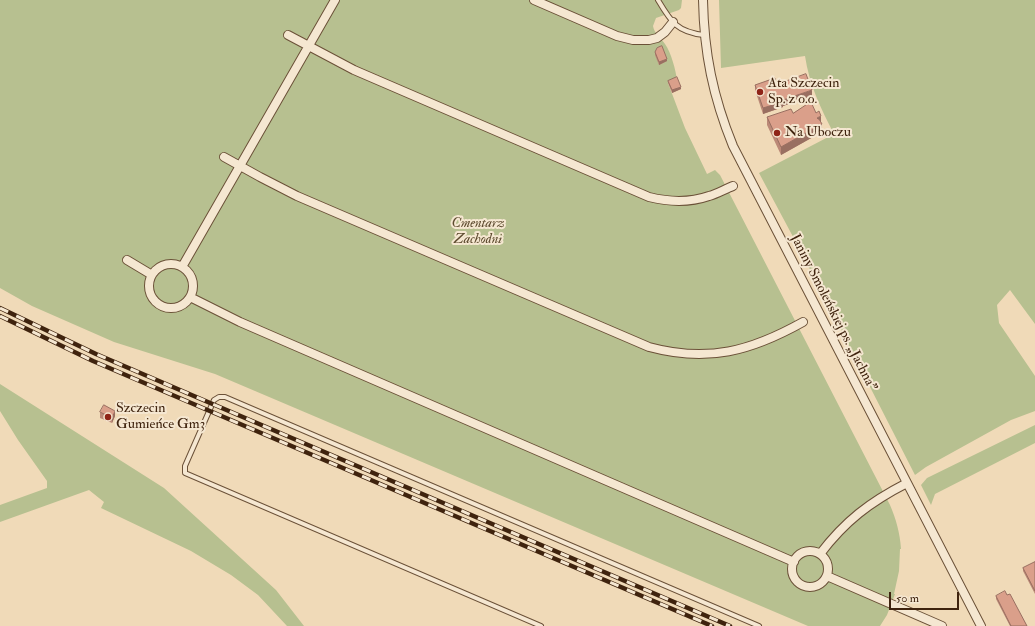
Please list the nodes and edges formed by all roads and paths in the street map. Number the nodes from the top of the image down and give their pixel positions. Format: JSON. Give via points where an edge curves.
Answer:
{"nodes":[{"id":1,"x":335,"y":0,"type":"edge"},
{"id":2,"x":534,"y":0,"type":"edge"},
{"id":3,"x":658,"y":0,"type":"edge"},
{"id":4,"x":703,"y":0,"type":"edge"},
{"id":5,"x":673,"y":22,"type":"junction"},
{"id":6,"x":288,"y":35,"type":"dead end"},
{"id":7,"x":704,"y":35,"type":"junction"},
{"id":8,"x":308,"y":47,"type":"junction"},
{"id":9,"x":224,"y":157,"type":"dead end"},
{"id":10,"x":240,"y":166,"type":"junction"},
{"id":11,"x":732,"y":186,"type":"dead end"},
{"id":12,"x":127,"y":260,"type":"dead end"},
{"id":13,"x":182,"y":267,"type":"junction"},
{"id":14,"x":152,"y":275,"type":"junction"},
{"id":15,"x":190,"y":297,"type":"junction"},
{"id":16,"x":803,"y":322,"type":"dead end"},
{"id":17,"x":907,"y":483,"type":"junction"},
{"id":18,"x":820,"y":554,"type":"junction"},
{"id":19,"x":794,"y":562,"type":"junction"},
{"id":20,"x":827,"y":576,"type":"junction"},
{"id":21,"x":541,"y":626,"type":"edge"},
{"id":22,"x":760,"y":626,"type":"edge"},
{"id":23,"x":942,"y":626,"type":"edge"},
{"id":24,"x":981,"y":626,"type":"edge"}],
"edges":[{"from":1,"to":8,"type":"street"},
{"from":2,"to":5,"type":"street","via":[[629,40],[657,38]]},
{"from":3,"to":5,"type":"lane"},
{"from":4,"to":7,"type":"street","name":"Janiny Smoleńskiej ps. „Jachna”"},
{"from":5,"to":7,"type":"lane","via":[[682,30]]},
{"from":6,"to":8,"type":"street"},
{"from":7,"to":17,"type":"street","name":"Janiny Smoleńskiej ps. „Jachna”","via":[[714,93],[733,146]]},
{"from":8,"to":10,"type":"street"},
{"from":8,"to":11,"type":"street","via":[[354,70],[649,197],[670,201],[692,200],[714,195]]},
{"from":9,"to":10,"type":"street"},
{"from":10,"to":13,"type":"street"},
{"from":10,"to":16,"type":"street","via":[[297,196],[649,347],[683,354],[724,352],[760,343]]},
{"from":12,"to":14,"type":"street"},
{"from":13,"to":14,"type":"street","via":[[164,265]]},
{"from":13,"to":15,"type":"street","via":[[192,279]]},
{"from":14,"to":15,"type":"street","via":[[149,291],[158,305],[177,308]]},
{"from":15,"to":19,"type":"street","via":[[240,322]]},
{"from":17,"to":18,"type":"street","via":[[882,496],[855,515]]},
{"from":17,"to":24,"type":"street","name":"Janiny Smoleńskiej ps. „Jachna”"},
{"from":18,"to":19,"type":"street","via":[[813,551],[805,552]]},
{"from":18,"to":20,"type":"street","via":[[828,564]]},
{"from":19,"to":20,"type":"street","via":[[794,576],[804,586],[817,586]]},
{"from":20,"to":23,"type":"street"},
{"from":21,"to":22,"type":"lane","via":[[186,473],[185,466],[214,400],[225,397]]}]}
